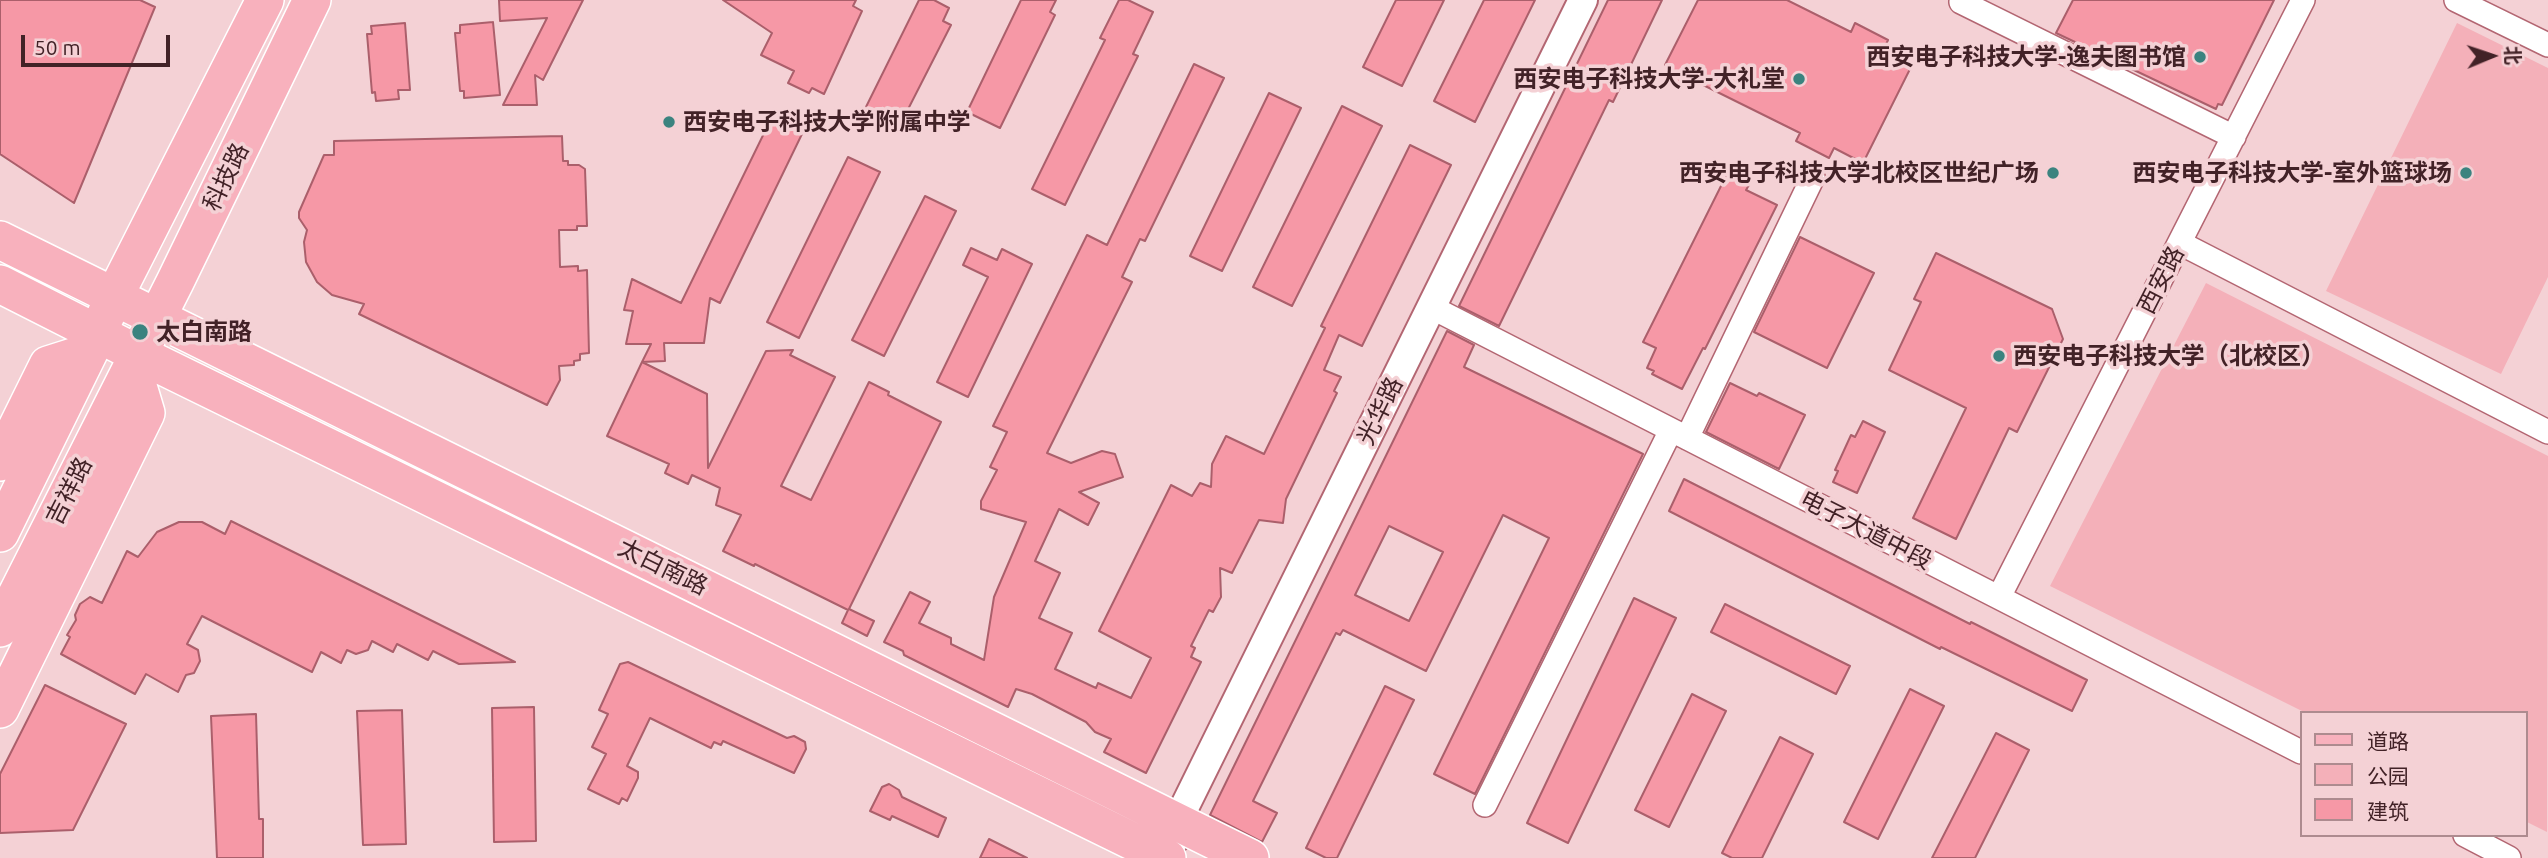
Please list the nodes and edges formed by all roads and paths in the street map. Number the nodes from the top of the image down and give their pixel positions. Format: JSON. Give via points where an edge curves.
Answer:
{"nodes":[{"id":1,"x":265,"y":0,"type":"edge"},
{"id":2,"x":312,"y":0,"type":"edge"},
{"id":3,"x":1583,"y":0,"type":"edge"},
{"id":4,"x":1962,"y":0,"type":"edge"},
{"id":5,"x":2303,"y":0,"type":"edge"},
{"id":6,"x":2456,"y":0,"type":"edge"},
{"id":7,"x":2548,"y":45,"type":"edge"},
{"id":8,"x":2234,"y":137,"type":"junction"},
{"id":9,"x":1813,"y":177,"type":"dead end"},
{"id":10,"x":0,"y":240,"type":"edge"},
{"id":11,"x":2180,"y":243,"type":"junction"},
{"id":12,"x":0,"y":284,"type":"edge"},
{"id":13,"x":114,"y":297,"type":"junction"},
{"id":14,"x":1431,"y":307,"type":"junction"},
{"id":15,"x":157,"y":317,"type":"junction"},
{"id":16,"x":94,"y":343,"type":"junction"},
{"id":17,"x":135,"y":360,"type":"junction"},
{"id":18,"x":2548,"y":432,"type":"edge"},
{"id":19,"x":1679,"y":434,"type":"junction"},
{"id":20,"x":0,"y":462,"type":"edge"},
{"id":21,"x":0,"y":533,"type":"edge"},
{"id":22,"x":1999,"y":597,"type":"junction"},
{"id":23,"x":0,"y":628,"type":"edge"},
{"id":24,"x":0,"y":709,"type":"edge"},
{"id":25,"x":2300,"y":751,"type":"edge"},
{"id":26,"x":1485,"y":805,"type":"dead end"},
{"id":27,"x":1177,"y":822,"type":"junction"},
{"id":28,"x":2469,"y":837,"type":"edge"},
{"id":29,"x":1161,"y":856,"type":"edge"},
{"id":30,"x":1250,"y":858,"type":"edge"},
{"id":31,"x":2509,"y":858,"type":"edge"}],
"edges":[{"from":1,"to":13,"type":"main road","name":"科技路"},
{"from":2,"to":15,"type":"main road","name":"科技路"},
{"from":3,"to":14,"type":"street","name":"光华路"},
{"from":4,"to":8,"type":"street"},
{"from":5,"to":8,"type":"street","name":"西安路"},
{"from":6,"to":7,"type":"street"},
{"from":8,"to":11,"type":"street","name":"西安路"},
{"from":9,"to":19,"type":"street"},
{"from":10,"to":13,"type":"main road","name":"太白南路"},
{"from":11,"to":18,"type":"street"},
{"from":11,"to":22,"type":"street","name":"西安路"},
{"from":12,"to":16,"type":"main road","name":"太白南路"},
{"from":13,"to":15,"type":"main road","name":"太白南路"},
{"from":13,"to":16,"type":"main road","name":"科技路"},
{"from":14,"to":19,"type":"street","name":"电子大道中段"},
{"from":14,"to":27,"type":"street","name":"光华路"},
{"from":15,"to":17,"type":"main road","name":"科技路"},
{"from":15,"to":27,"type":"main road","name":"太白南路"},
{"from":16,"to":17,"type":"main road","name":"太白南路"},
{"from":16,"to":20,"type":"main road","via":[[48,365]]},
{"from":16,"to":21,"type":"main road","name":"吉祥路"},
{"from":17,"to":23,"type":"main road","name":"吉祥路"},
{"from":17,"to":24,"type":"main road","via":[[146,413]]},
{"from":17,"to":29,"type":"main road","name":"太白南路"},
{"from":19,"to":22,"type":"street","name":"电子大道中段"},
{"from":19,"to":26,"type":"street"},
{"from":22,"to":25,"type":"street","name":"电子大道中段"},
{"from":27,"to":29,"type":"street","name":"光华路"},
{"from":27,"to":30,"type":"main road","name":"太白南路"},
{"from":28,"to":31,"type":"street"}]}
